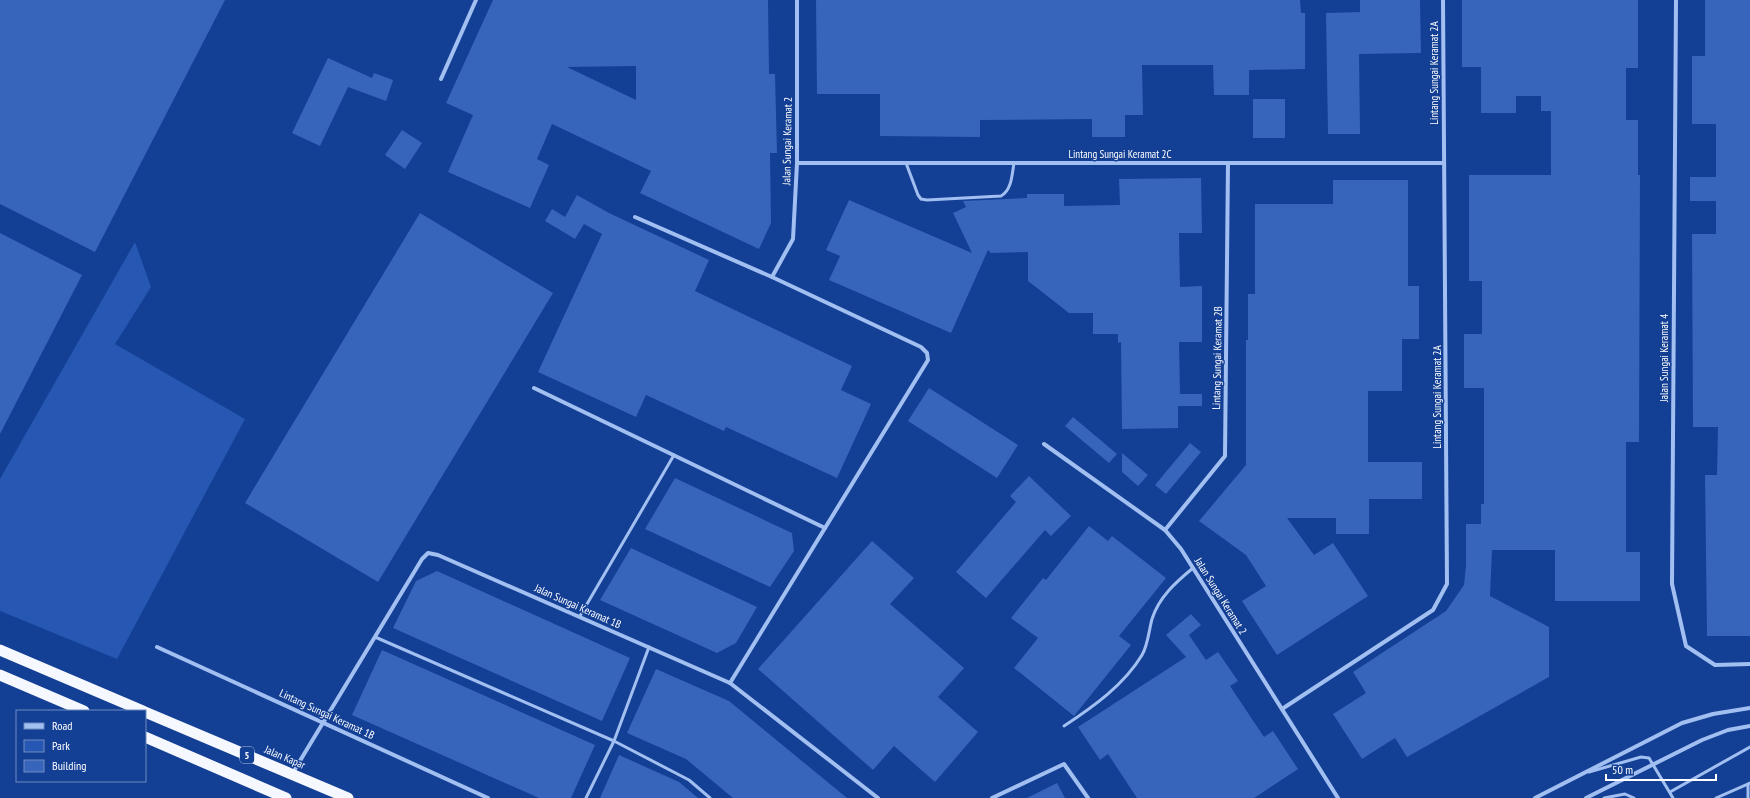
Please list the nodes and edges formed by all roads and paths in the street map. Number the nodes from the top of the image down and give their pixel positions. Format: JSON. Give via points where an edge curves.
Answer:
{"nodes":[{"id":1,"x":476,"y":0,"type":"edge"},
{"id":2,"x":797,"y":0,"type":"edge"},
{"id":3,"x":1443,"y":0,"type":"edge"},
{"id":4,"x":1676,"y":0,"type":"edge"},
{"id":5,"x":441,"y":79,"type":"dead end"},
{"id":6,"x":797,"y":163,"type":"junction"},
{"id":7,"x":906,"y":163,"type":"junction"},
{"id":8,"x":1014,"y":163,"type":"junction"},
{"id":9,"x":1228,"y":163,"type":"junction"},
{"id":10,"x":1444,"y":163,"type":"junction"},
{"id":11,"x":635,"y":217,"type":"dead end"},
{"id":12,"x":772,"y":277,"type":"junction"},
{"id":13,"x":534,"y":388,"type":"dead end"},
{"id":14,"x":1044,"y":444,"type":"dead end"},
{"id":15,"x":674,"y":455,"type":"junction"},
{"id":16,"x":825,"y":528,"type":"junction"},
{"id":17,"x":1165,"y":530,"type":"junction"},
{"id":18,"x":1193,"y":568,"type":"junction"},
{"id":19,"x":580,"y":616,"type":"junction"},
{"id":20,"x":375,"y":637,"type":"junction"},
{"id":21,"x":157,"y":647,"type":"dead end"},
{"id":22,"x":649,"y":647,"type":"junction"},
{"id":23,"x":0,"y":650,"type":"edge"},
{"id":24,"x":1750,"y":664,"type":"edge"},
{"id":25,"x":0,"y":675,"type":"edge"},
{"id":26,"x":730,"y":684,"type":"junction"},
{"id":27,"x":1750,"y":708,"type":"edge"},
{"id":28,"x":1282,"y":709,"type":"junction"},
{"id":29,"x":82,"y":710,"type":"edge"},
{"id":30,"x":142,"y":710,"type":"edge"},
{"id":31,"x":146,"y":712,"type":"edge"},
{"id":32,"x":322,"y":721,"type":"junction"},
{"id":33,"x":1064,"y":726,"type":"dead end"},
{"id":34,"x":1750,"y":726,"type":"edge"},
{"id":35,"x":146,"y":737,"type":"edge"},
{"id":36,"x":614,"y":741,"type":"junction"},
{"id":37,"x":1750,"y":747,"type":"edge"},
{"id":38,"x":1654,"y":765,"type":"junction"},
{"id":39,"x":1583,"y":773,"type":"junction"},
{"id":40,"x":292,"y":774,"type":"junction"},
{"id":41,"x":1749,"y":784,"type":"edge"},
{"id":42,"x":1670,"y":792,"type":"junction"},
{"id":43,"x":286,"y":798,"type":"edge"},
{"id":44,"x":348,"y":798,"type":"edge"},
{"id":45,"x":488,"y":798,"type":"edge"},
{"id":46,"x":586,"y":798,"type":"edge"},
{"id":47,"x":710,"y":798,"type":"edge"},
{"id":48,"x":878,"y":798,"type":"edge"},
{"id":49,"x":992,"y":798,"type":"edge"},
{"id":50,"x":1088,"y":798,"type":"edge"},
{"id":51,"x":1338,"y":798,"type":"edge"},
{"id":52,"x":1534,"y":798,"type":"edge"},
{"id":53,"x":1586,"y":798,"type":"edge"},
{"id":54,"x":1604,"y":798,"type":"edge"},
{"id":55,"x":1634,"y":798,"type":"edge"},
{"id":56,"x":1673,"y":798,"type":"edge"},
{"id":57,"x":1716,"y":798,"type":"edge"},
{"id":58,"x":1748,"y":798,"type":"edge"}],
"edges":[{"from":1,"to":5,"type":"street"},
{"from":2,"to":6,"type":"street","name":"Jalan Sungai Keramat 2"},
{"from":3,"to":10,"type":"street","name":"Lintang Sungai Keramat 2A"},
{"from":4,"to":24,"type":"street","name":"Jalan Sungai Keramat 4","via":[[1672,584],[1686,646],[1715,664]]},
{"from":6,"to":7,"type":"street","name":"Lintang Sungai Keramat 2C"},
{"from":6,"to":12,"type":"street","name":"Jalan Sungai Keramat 2","via":[[793,240]]},
{"from":7,"to":8,"type":"street","name":"Lintang Sungai Keramat 2C"},
{"from":7,"to":8,"type":"lane","via":[[918,195],[921,199],[927,200],[1001,196],[1008,189]]},
{"from":8,"to":9,"type":"street","name":"Lintang Sungai Keramat 2C"},
{"from":9,"to":10,"type":"street","name":"Lintang Sungai Keramat 2C"},
{"from":9,"to":17,"type":"street","name":"Lintang Sungai Keramat 2B","via":[[1225,456]]},
{"from":10,"to":28,"type":"street","name":"Lintang Sungai Keramat 2A","via":[[1448,584],[1433,610]]},
{"from":11,"to":12,"type":"street"},
{"from":12,"to":16,"type":"street","via":[[921,347],[927,353],[928,360]]},
{"from":13,"to":15,"type":"street"},
{"from":14,"to":17,"type":"street","name":"Jalan Sungai Keramat 2"},
{"from":15,"to":16,"type":"street"},
{"from":15,"to":19,"type":"lane"},
{"from":16,"to":26,"type":"street"},
{"from":17,"to":18,"type":"street","name":"Jalan Sungai Keramat 2"},
{"from":18,"to":28,"type":"street","name":"Jalan Sungai Keramat 2"},
{"from":18,"to":33,"type":"lane","via":[[1168,589],[1153,617],[1143,654],[1120,682],[1092,707]]},
{"from":19,"to":20,"type":"street","name":"Jalan Sungai Keramat 1B","via":[[428,553]]},
{"from":19,"to":22,"type":"street","name":"Jalan Sungai Keramat 1B"},
{"from":20,"to":32,"type":"street","name":"Jalan Sungai Keramat 1B"},
{"from":20,"to":36,"type":"lane"},
{"from":21,"to":32,"type":"street","name":"Lintang Sungai Keramat 1B"},
{"from":22,"to":26,"type":"street","name":"Jalan Sungai Keramat 1B"},
{"from":22,"to":36,"type":"lane"},
{"from":23,"to":30,"type":"highway","name":"Jalan Kapar","number":"5"},
{"from":25,"to":29,"type":"highway"},
{"from":26,"to":48,"type":"street","name":"Jalan Sungai Keramat 1B"},
{"from":27,"to":39,"type":"street","via":[[1713,714],[1682,723]]},
{"from":28,"to":51,"type":"street","name":"Jalan Sungai Keramat 2"},
{"from":31,"to":40,"type":"highway","name":"Jalan Kapar","number":"5"},
{"from":32,"to":40,"type":"street","name":"Jalan Sungai Keramat 1B"},
{"from":32,"to":45,"type":"street","name":"Lintang Sungai Keramat 1B"},
{"from":34,"to":38,"type":"street","via":[[1728,730],[1702,740]]},
{"from":35,"to":43,"type":"highway","number":"5"},
{"from":36,"to":46,"type":"lane"},
{"from":36,"to":47,"type":"lane","via":[[689,780]]},
{"from":37,"to":42,"type":"lane"},
{"from":38,"to":39,"type":"lane","via":[[1649,758],[1641,757]]},
{"from":38,"to":42,"type":"lane"},
{"from":38,"to":53,"type":"street"},
{"from":39,"to":52,"type":"street"},
{"from":40,"to":44,"type":"highway","name":"Jalan Kapar","number":"5"},
{"from":41,"to":57,"type":"lane"},
{"from":41,"to":58,"type":"lane"},
{"from":42,"to":56,"type":"lane"},
{"from":49,"to":50,"type":"street","via":[[1064,764]]},
{"from":54,"to":55,"type":"lane","via":[[1625,794]]}]}
